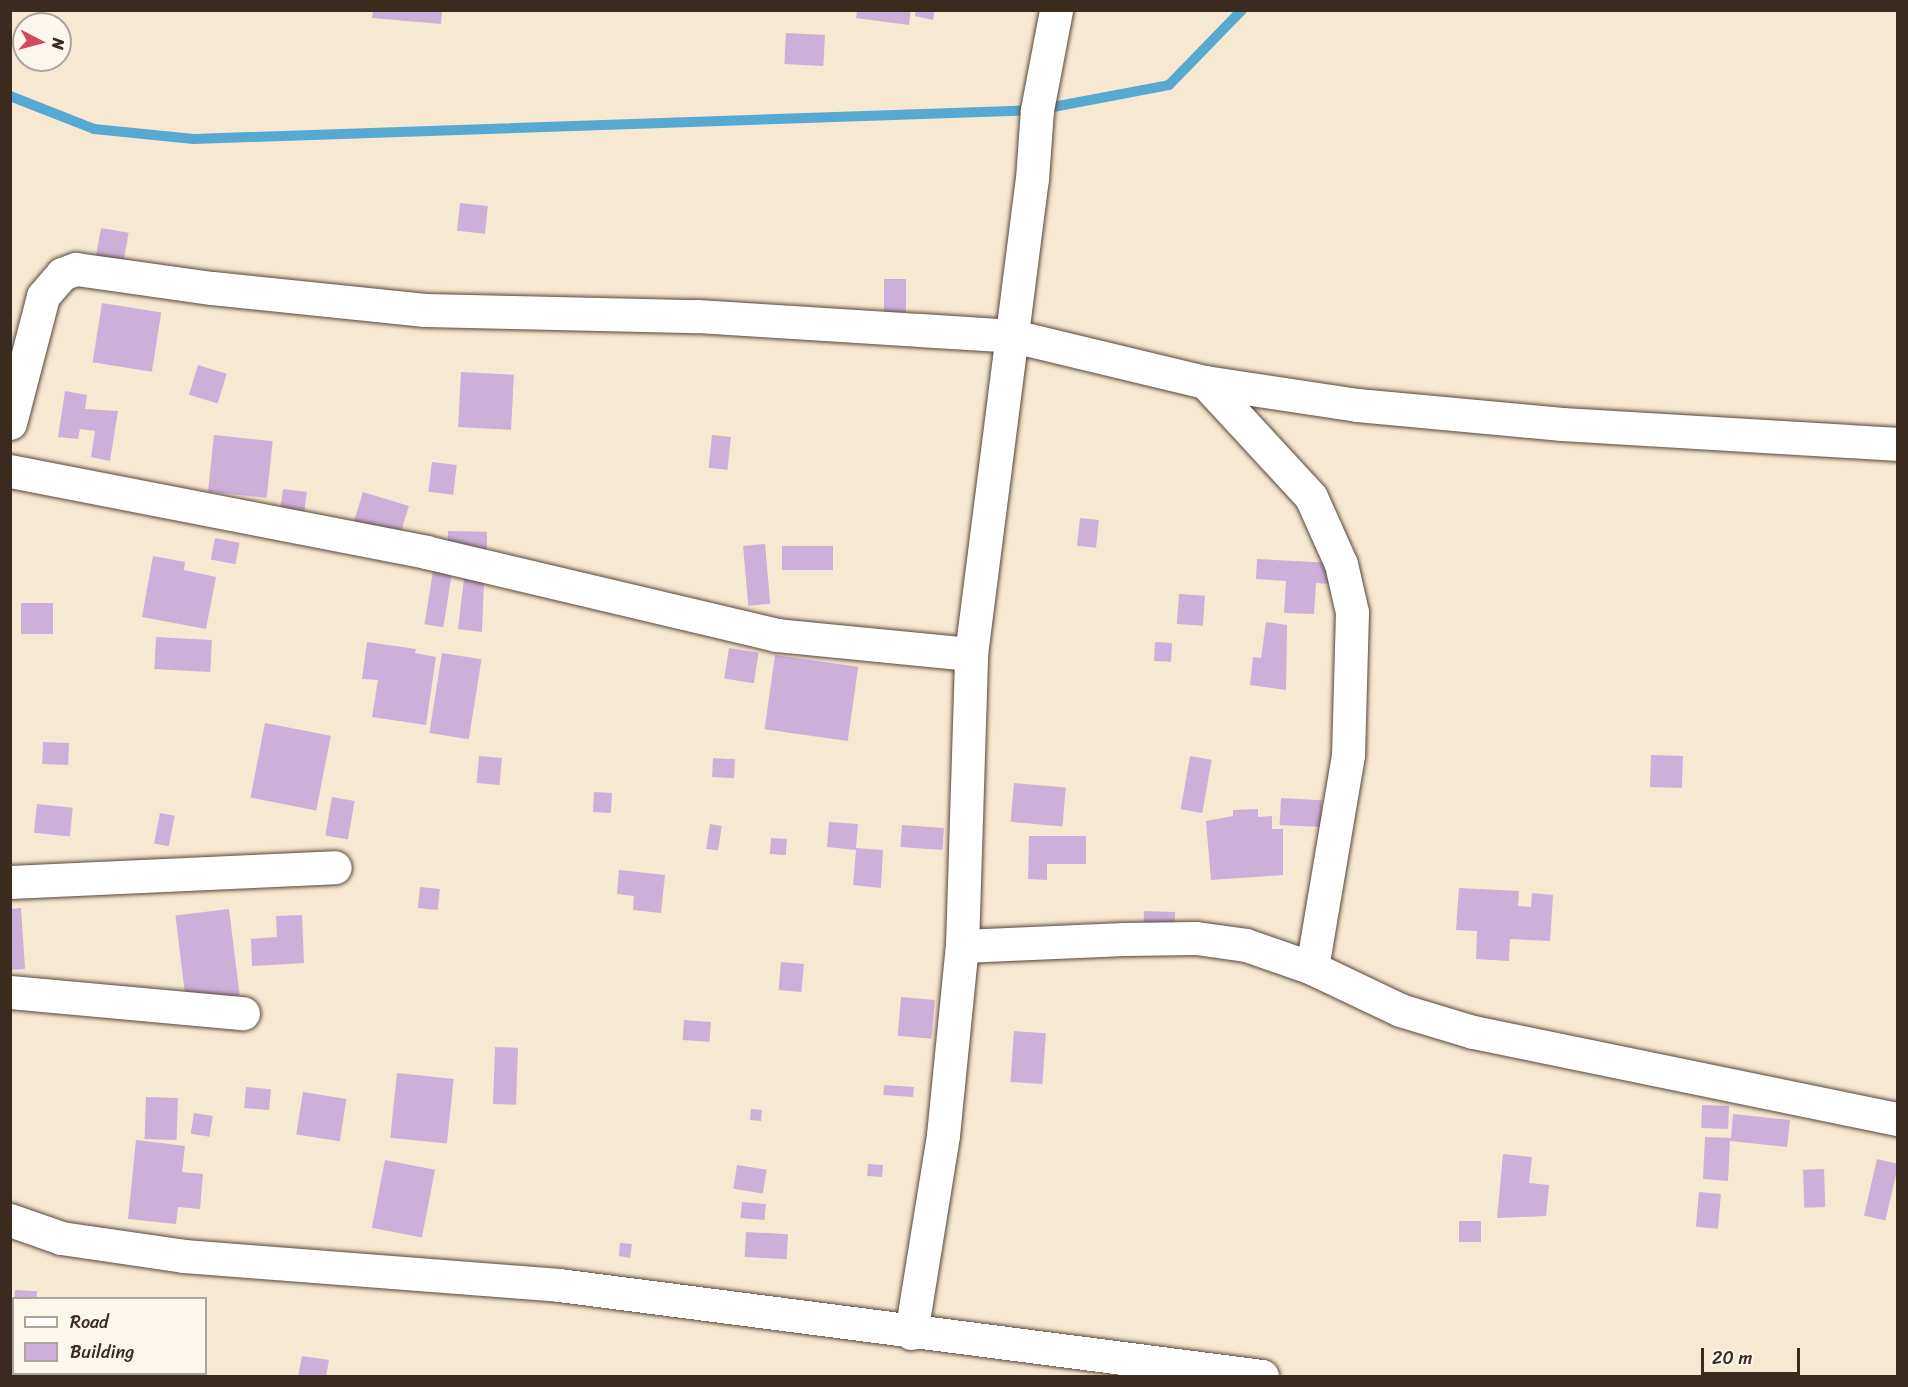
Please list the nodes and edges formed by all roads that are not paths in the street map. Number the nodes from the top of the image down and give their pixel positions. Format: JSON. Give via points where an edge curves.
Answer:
{"nodes":[{"id":1,"x":1056,"y":10,"type":"edge"},
{"id":2,"x":1012,"y":336,"type":"junction"},
{"id":3,"x":1204,"y":382,"type":"junction"},
{"id":4,"x":10,"y":423,"type":"edge"},
{"id":5,"x":1898,"y":444,"type":"edge"},
{"id":6,"x":10,"y":471,"type":"edge"},
{"id":7,"x":971,"y":654,"type":"junction"},
{"id":8,"x":335,"y":867,"type":"dead end"},
{"id":9,"x":10,"y":882,"type":"edge"},
{"id":10,"x":962,"y":946,"type":"junction"},
{"id":11,"x":1312,"y":968,"type":"junction"},
{"id":12,"x":10,"y":992,"type":"edge"},
{"id":13,"x":243,"y":1013,"type":"dead end"},
{"id":14,"x":1898,"y":1119,"type":"edge"},
{"id":15,"x":10,"y":1220,"type":"edge"},
{"id":16,"x":910,"y":1333,"type":"junction"},
{"id":17,"x":1144,"y":1370,"type":"edge"},
{"id":18,"x":1262,"y":1377,"type":"edge"}],
"edges":[{"from":1,"to":2,"type":"street","via":[[1037,110]]},
{"from":2,"to":3,"type":"street"},
{"from":2,"to":4,"type":"street","via":[[697,316],[425,310],[212,288],[76,269],[62,274],[43,296]]},
{"from":2,"to":7,"type":"street"},
{"from":3,"to":5,"type":"street","via":[[1357,405],[1562,424]]},
{"from":3,"to":11,"type":"street","via":[[1311,497],[1341,564],[1352,612],[1348,755]]},
{"from":6,"to":7,"type":"street","via":[[426,552],[776,635]]},
{"from":7,"to":10,"type":"street"},
{"from":8,"to":9,"type":"street"},
{"from":10,"to":11,"type":"street","via":[[1196,938],[1246,945]]},
{"from":10,"to":16,"type":"street","via":[[944,1135]]},
{"from":11,"to":14,"type":"street","via":[[1400,1010],[1473,1032]]},
{"from":12,"to":13,"type":"street"},
{"from":15,"to":16,"type":"street","via":[[61,1238],[184,1256],[560,1286]]},
{"from":16,"to":17,"type":"street"},
{"from":17,"to":18,"type":"street"}]}
